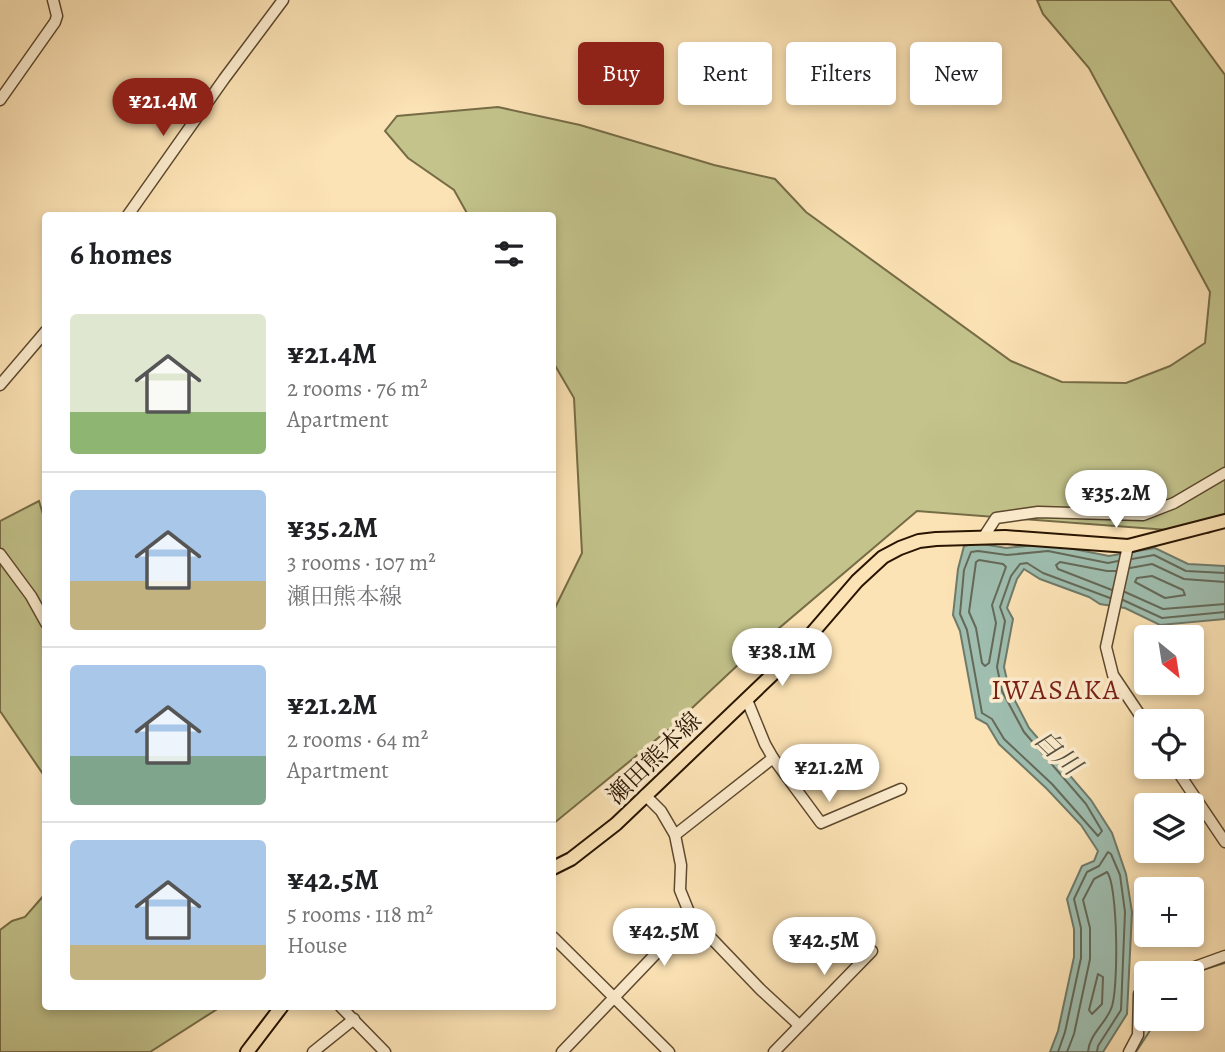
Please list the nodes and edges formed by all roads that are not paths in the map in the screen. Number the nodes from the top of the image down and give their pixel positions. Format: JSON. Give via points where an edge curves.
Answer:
{"nodes":[{"id":1,"x":53,"y":0,"type":"edge"},
{"id":2,"x":283,"y":0,"type":"edge"},
{"id":3,"x":0,"y":100,"type":"edge"},
{"id":4,"x":130,"y":212,"type":"edge"},
{"id":5,"x":42,"y":336,"type":"edge"},
{"id":6,"x":0,"y":385,"type":"edge"},
{"id":7,"x":1225,"y":473,"type":"edge"},
{"id":8,"x":1225,"y":521,"type":"edge"},
{"id":9,"x":983,"y":538,"type":"junction"},
{"id":10,"x":1127,"y":549,"type":"junction"},
{"id":11,"x":0,"y":554,"type":"edge"},
{"id":12,"x":42,"y":616,"type":"edge"},
{"id":13,"x":747,"y":700,"type":"junction"},
{"id":14,"x":1136,"y":709,"type":"edge"},
{"id":15,"x":773,"y":758,"type":"junction"},
{"id":16,"x":1183,"y":779,"type":"edge"},
{"id":17,"x":901,"y":789,"type":"dead end"},
{"id":18,"x":645,"y":795,"type":"junction"},
{"id":19,"x":675,"y":835,"type":"junction"},
{"id":20,"x":1225,"y":842,"type":"edge"},
{"id":21,"x":556,"y":866,"type":"edge"},
{"id":22,"x":691,"y":917,"type":"junction"},
{"id":23,"x":556,"y":940,"type":"edge"},
{"id":24,"x":872,"y":951,"type":"dead end"},
{"id":25,"x":1225,"y":956,"type":"edge"},
{"id":26,"x":1204,"y":964,"type":"edge"},
{"id":27,"x":615,"y":998,"type":"junction"},
{"id":28,"x":279,"y":1010,"type":"edge"},
{"id":29,"x":344,"y":1010,"type":"edge"},
{"id":30,"x":354,"y":1019,"type":"junction"},
{"id":31,"x":799,"y":1026,"type":"junction"},
{"id":32,"x":1138,"y":1031,"type":"edge"},
{"id":33,"x":247,"y":1052,"type":"edge"},
{"id":34,"x":313,"y":1052,"type":"edge"},
{"id":35,"x":385,"y":1052,"type":"edge"},
{"id":36,"x":562,"y":1052,"type":"edge"},
{"id":37,"x":669,"y":1052,"type":"edge"},
{"id":38,"x":774,"y":1052,"type":"edge"},
{"id":39,"x":1129,"y":1052,"type":"edge"}],
"edges":[{"from":1,"to":3,"type":"street","via":[[55,22]]},
{"from":2,"to":4,"type":"street"},
{"from":5,"to":6,"type":"street"},
{"from":7,"to":9,"type":"street","via":[[1143,515],[1025,513],[996,518]]},
{"from":8,"to":10,"type":"main road","name":"瀬田熊本線"},
{"from":9,"to":10,"type":"main road","name":"瀬田熊本線"},
{"from":9,"to":13,"type":"main road","name":"瀬田熊本線","via":[[919,541],[883,557]]},
{"from":10,"to":14,"type":"street","via":[[1106,647],[1113,675]]},
{"from":11,"to":12,"type":"street"},
{"from":13,"to":15,"type":"street"},
{"from":13,"to":18,"type":"main road","name":"瀬田熊本線"},
{"from":15,"to":17,"type":"street","via":[[821,823]]},
{"from":15,"to":19,"type":"street"},
{"from":16,"to":20,"type":"street"},
{"from":18,"to":19,"type":"street"},
{"from":18,"to":21,"type":"main road","name":"瀬田熊本線","via":[[594,842]]},
{"from":19,"to":22,"type":"street","via":[[680,890]]},
{"from":22,"to":27,"type":"street"},
{"from":22,"to":31,"type":"street"},
{"from":23,"to":27,"type":"street"},
{"from":24,"to":31,"type":"street"},
{"from":25,"to":26,"type":"street"},
{"from":27,"to":36,"type":"street"},
{"from":27,"to":37,"type":"street"},
{"from":28,"to":33,"type":"main road"},
{"from":29,"to":30,"type":"street"},
{"from":30,"to":34,"type":"street"},
{"from":30,"to":35,"type":"street"},
{"from":31,"to":38,"type":"street"},
{"from":32,"to":39,"type":"street"}]}
